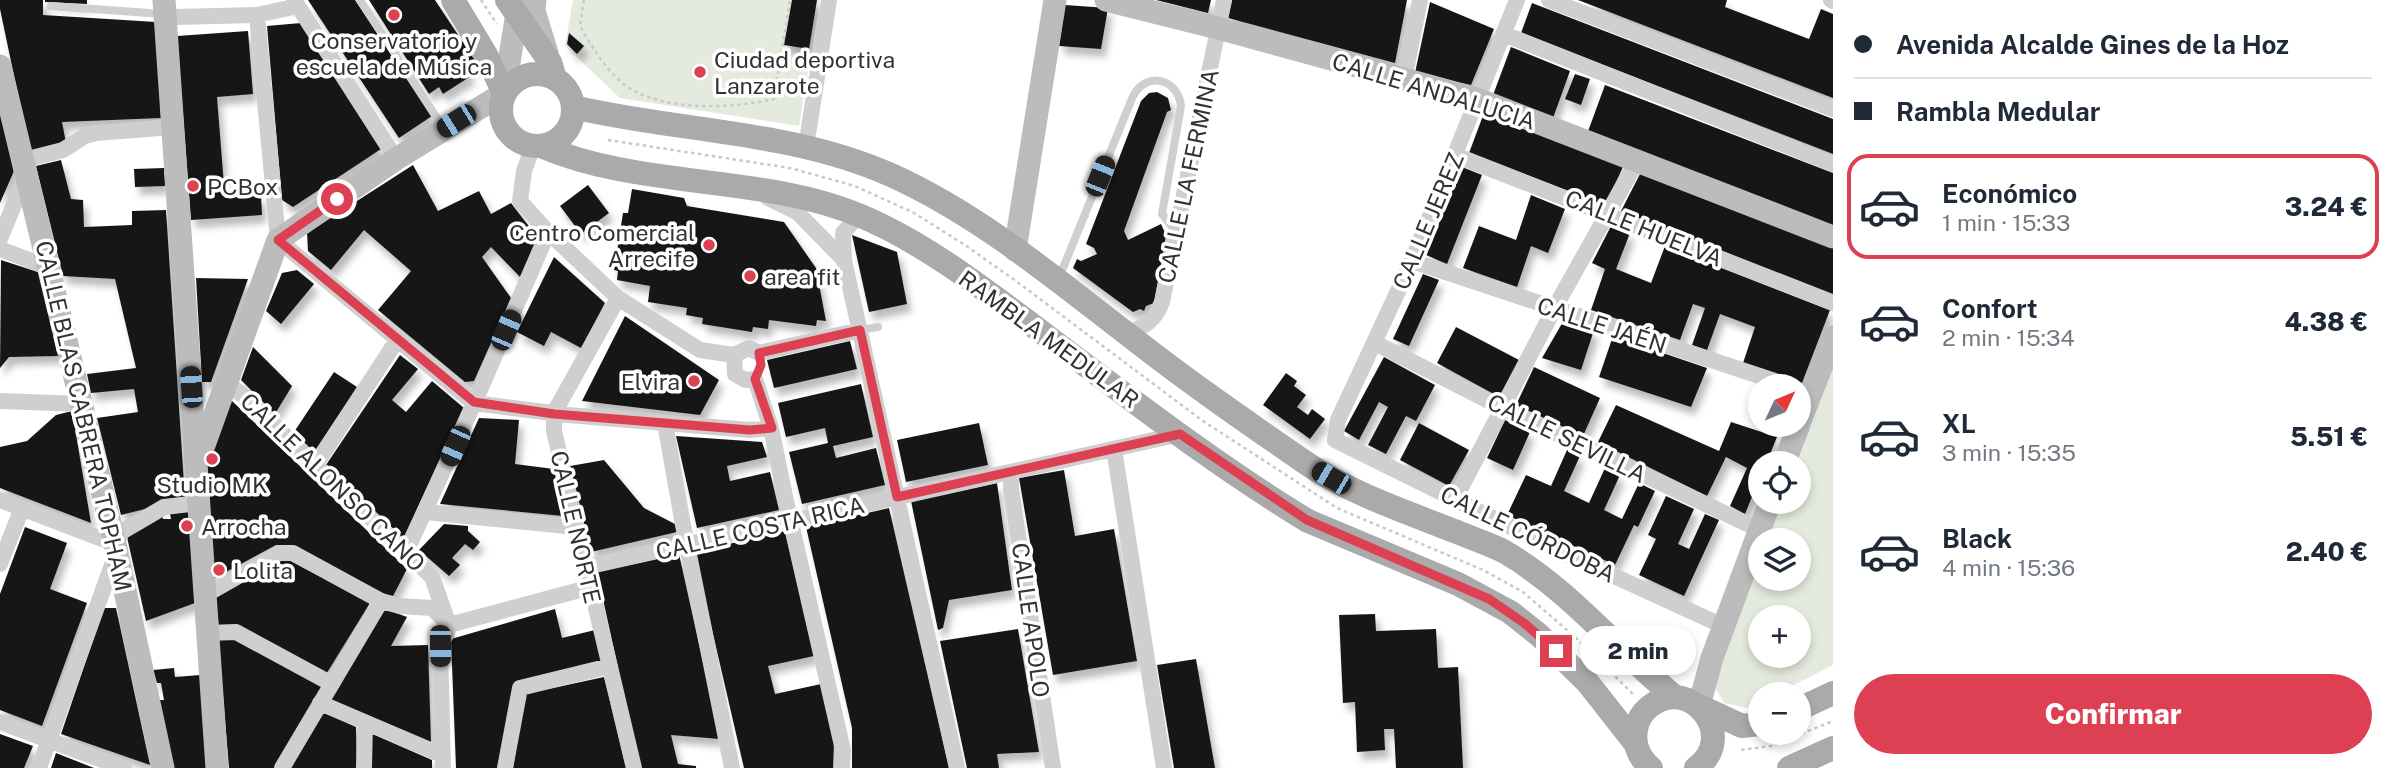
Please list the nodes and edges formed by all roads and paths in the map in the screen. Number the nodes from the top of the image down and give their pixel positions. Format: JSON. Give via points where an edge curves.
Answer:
{"nodes":[{"id":1,"x":360,"y":0,"type":"edge"},
{"id":2,"x":453,"y":0,"type":"edge"},
{"id":3,"x":481,"y":0,"type":"edge"},
{"id":4,"x":584,"y":0,"type":"edge"},
{"id":5,"x":790,"y":0,"type":"edge"},
{"id":6,"x":829,"y":0,"type":"edge"},
{"id":7,"x":1055,"y":0,"type":"edge"},
{"id":8,"x":1106,"y":0,"type":"edge"},
{"id":9,"x":1224,"y":0,"type":"edge"},
{"id":10,"x":1420,"y":0,"type":"edge"},
{"id":11,"x":1517,"y":0,"type":"edge"},
{"id":12,"x":1549,"y":0,"type":"edge"},
{"id":13,"x":296,"y":3,"type":"edge"},
{"id":14,"x":51,"y":6,"type":"dead end"},
{"id":15,"x":165,"y":7,"type":"edge"},
{"id":16,"x":515,"y":8,"type":"edge"},
{"id":17,"x":257,"y":15,"type":"junction"},
{"id":18,"x":1218,"y":28,"type":"junction"},
{"id":19,"x":1504,"y":34,"type":"junction"},
{"id":20,"x":0,"y":66,"type":"edge"},
{"id":21,"x":552,"y":71,"type":"junction"},
{"id":22,"x":1404,"y":80,"type":"junction"},
{"id":23,"x":504,"y":93,"type":"junction"},
{"id":24,"x":1477,"y":99,"type":"junction"},
{"id":25,"x":573,"y":107,"type":"junction"},
{"id":26,"x":1833,"y":109,"type":"edge"},
{"id":27,"x":173,"y":127,"type":"junction"},
{"id":28,"x":444,"y":129,"type":"junction"},
{"id":29,"x":608,"y":140,"type":"dead end"},
{"id":30,"x":537,"y":146,"type":"junction"},
{"id":31,"x":806,"y":147,"type":"junction"},
{"id":32,"x":1455,"y":155,"type":"junction"},
{"id":33,"x":396,"y":159,"type":"junction"},
{"id":34,"x":1637,"y":161,"type":"junction"},
{"id":35,"x":1833,"y":164,"type":"edge"},
{"id":36,"x":25,"y":166,"type":"junction"},
{"id":37,"x":751,"y":190,"type":"junction"},
{"id":38,"x":1608,"y":214,"type":"junction"},
{"id":39,"x":859,"y":215,"type":"junction"},
{"id":40,"x":548,"y":232,"type":"junction"},
{"id":41,"x":1176,"y":232,"type":"junction"},
{"id":42,"x":1833,"y":237,"type":"edge"},
{"id":43,"x":0,"y":239,"type":"edge"},
{"id":44,"x":278,"y":240,"type":"junction"},
{"id":45,"x":0,"y":249,"type":"edge"},
{"id":46,"x":1015,"y":250,"type":"junction"},
{"id":47,"x":844,"y":260,"type":"junction"},
{"id":48,"x":1412,"y":261,"type":"junction"},
{"id":49,"x":47,"y":267,"type":"junction"},
{"id":50,"x":1058,"y":281,"type":"junction"},
{"id":51,"x":618,"y":298,"type":"junction"},
{"id":52,"x":1833,"y":303,"type":"edge"},
{"id":53,"x":1554,"y":309,"type":"junction"},
{"id":54,"x":878,"y":327,"type":"dead end"},
{"id":55,"x":860,"y":330,"type":"junction"},
{"id":56,"x":1127,"y":334,"type":"junction"},
{"id":57,"x":1833,"y":337,"type":"edge"},
{"id":58,"x":397,"y":340,"type":"junction"},
{"id":59,"x":1375,"y":343,"type":"junction"},
{"id":60,"x":759,"y":353,"type":"junction"},
{"id":61,"x":734,"y":355,"type":"junction"},
{"id":62,"x":1755,"y":374,"type":"edge"},
{"id":63,"x":1810,"y":374,"type":"edge"},
{"id":64,"x":755,"y":379,"type":"junction"},
{"id":65,"x":226,"y":382,"type":"junction"},
{"id":66,"x":0,"y":401,"type":"edge"},
{"id":67,"x":474,"y":402,"type":"junction"},
{"id":68,"x":81,"y":404,"type":"junction"},
{"id":69,"x":1503,"y":408,"type":"junction"},
{"id":70,"x":1209,"y":412,"type":"dead end"},
{"id":71,"x":554,"y":414,"type":"junction"},
{"id":72,"x":1203,"y":421,"type":"junction"},
{"id":73,"x":665,"y":423,"type":"junction"},
{"id":74,"x":772,"y":428,"type":"junction"},
{"id":75,"x":1189,"y":432,"type":"junction"},
{"id":76,"x":1335,"y":440,"type":"joint"},
{"id":77,"x":1114,"y":449,"type":"junction"},
{"id":78,"x":197,"y":465,"type":"junction"},
{"id":79,"x":315,"y":466,"type":"junction"},
{"id":80,"x":1011,"y":472,"type":"junction"},
{"id":81,"x":897,"y":497,"type":"junction"},
{"id":82,"x":1455,"y":499,"type":"junction"},
{"id":83,"x":0,"y":500,"type":"edge"},
{"id":84,"x":199,"y":503,"type":"junction"},
{"id":85,"x":22,"y":508,"type":"junction"},
{"id":86,"x":426,"y":512,"type":"junction"},
{"id":87,"x":792,"y":521,"type":"junction"},
{"id":88,"x":576,"y":527,"type":"junction"},
{"id":89,"x":1756,"y":528,"type":"edge"},
{"id":90,"x":687,"y":544,"type":"junction"},
{"id":91,"x":116,"y":548,"type":"junction"},
{"id":92,"x":406,"y":552,"type":"junction"},
{"id":93,"x":1748,"y":561,"type":"edge"},
{"id":94,"x":0,"y":564,"type":"edge"},
{"id":95,"x":586,"y":567,"type":"junction"},
{"id":96,"x":590,"y":587,"type":"junction"},
{"id":97,"x":205,"y":595,"type":"junction"},
{"id":98,"x":381,"y":601,"type":"junction"},
{"id":99,"x":449,"y":625,"type":"junction"},
{"id":100,"x":1723,"y":626,"type":"junction"},
{"id":101,"x":208,"y":633,"type":"junction"},
{"id":102,"x":610,"y":666,"type":"junction"},
{"id":103,"x":331,"y":684,"type":"junction"},
{"id":104,"x":1833,"y":692,"type":"edge"},
{"id":105,"x":1634,"y":695,"type":"dead end"},
{"id":106,"x":1675,"y":697,"type":"junction"},
{"id":107,"x":320,"y":703,"type":"junction"},
{"id":108,"x":1811,"y":703,"type":"edge"},
{"id":109,"x":1699,"y":706,"type":"junction"},
{"id":110,"x":1833,"y":721,"type":"edge"},
{"id":111,"x":0,"y":722,"type":"edge"},
{"id":112,"x":365,"y":722,"type":"junction"},
{"id":113,"x":1748,"y":725,"type":"edge"},
{"id":114,"x":49,"y":740,"type":"junction"},
{"id":115,"x":1833,"y":748,"type":"edge"},
{"id":116,"x":1741,"y":750,"type":"dead end"},
{"id":117,"x":1642,"y":759,"type":"edge"},
{"id":118,"x":1833,"y":759,"type":"edge"},
{"id":119,"x":442,"y":761,"type":"edge"},
{"id":120,"x":1796,"y":766,"type":"edge"},
{"id":121,"x":39,"y":768,"type":"edge"},
{"id":122,"x":124,"y":768,"type":"edge"},
{"id":123,"x":163,"y":768,"type":"edge"},
{"id":124,"x":217,"y":768,"type":"edge"},
{"id":125,"x":282,"y":768,"type":"edge"},
{"id":126,"x":365,"y":768,"type":"edge"},
{"id":127,"x":505,"y":768,"type":"edge"},
{"id":128,"x":634,"y":768,"type":"edge"},
{"id":129,"x":732,"y":768,"type":"edge"},
{"id":130,"x":842,"y":768,"type":"edge"},
{"id":131,"x":957,"y":768,"type":"edge"},
{"id":132,"x":1053,"y":768,"type":"edge"},
{"id":133,"x":1164,"y":768,"type":"edge"},
{"id":134,"x":1696,"y":768,"type":"edge"}],
"edges":[{"from":1,"to":28,"type":"lane"},
{"from":2,"to":23,"type":"main road"},
{"from":3,"to":16,"type":"path"},
{"from":4,"to":5,"type":"path","via":[[580,26],[619,81],[656,99],[725,106],[774,99]]},
{"from":6,"to":31,"type":"street"},
{"from":7,"to":46,"type":"street"},
{"from":8,"to":18,"type":"street","name":"CALLE ANDALUCIA"},
{"from":9,"to":18,"type":"street","name":"CALLE LA FERMINA"},
{"from":10,"to":22,"type":"street"},
{"from":11,"to":19,"type":"street","name":"CALLE JEREZ"},
{"from":12,"to":26,"type":"street"},
{"from":13,"to":17,"type":"street"},
{"from":13,"to":33,"type":"street"},
{"from":14,"to":15,"type":"lane"},
{"from":15,"to":17,"type":"street","via":[[175,17]]},
{"from":15,"to":27,"type":"street"},
{"from":16,"to":21,"type":"main road"},
{"from":16,"to":23,"type":"street"},
{"from":17,"to":44,"type":"street"},
{"from":18,"to":22,"type":"street","name":"CALLE ANDALUCIA"},
{"from":18,"to":41,"type":"street","name":"CALLE LA FERMINA"},
{"from":19,"to":24,"type":"street","name":"CALLE JEREZ"},
{"from":19,"to":35,"type":"street"},
{"from":20,"to":36,"type":"street","name":"CALLE BLAS CABRERA TOPHAM"},
{"from":21,"to":23,"type":"main road","via":[[527,75]]},
{"from":21,"to":25,"type":"main road"},
{"from":22,"to":24,"type":"street","name":"CALLE ANDALUCIA"},
{"from":23,"to":28,"type":"street"},
{"from":23,"to":30,"type":"main road","via":[[500,109],[508,132],[524,144]]},
{"from":24,"to":32,"type":"street","name":"CALLE JEREZ"},
{"from":24,"to":34,"type":"street","name":"CALLE ANDALUCIA"},
{"from":25,"to":30,"type":"main road","via":[[562,136]]},
{"from":25,"to":31,"type":"main road"},
{"from":27,"to":36,"type":"street","via":[[96,133]]},
{"from":27,"to":78,"type":"street"},
{"from":28,"to":33,"type":"street"},
{"from":29,"to":72,"type":"path","via":[[790,168],[855,186],[914,213],[1016,281]]},
{"from":30,"to":37,"type":"main road","name":"RAMBLA MEDULAR","via":[[602,167]]},
{"from":30,"to":40,"type":"street","via":[[524,172],[520,201]]},
{"from":31,"to":46,"type":"main road","via":[[889,175],[938,200]]},
{"from":32,"to":38,"type":"street","name":"CALLE HUELVA"},
{"from":32,"to":48,"type":"street","name":"CALLE JEREZ"},
{"from":33,"to":44,"type":"street"},
{"from":34,"to":38,"type":"street"},
{"from":34,"to":42,"type":"street","name":"CALLE ANDALUCIA"},
{"from":36,"to":43,"type":"street"},
{"from":36,"to":49,"type":"street","name":"CALLE BLAS CABRERA TOPHAM"},
{"from":37,"to":39,"type":"main road","name":"RAMBLA MEDULAR","via":[[798,197]]},
{"from":37,"to":47,"type":"street","via":[[797,212]]},
{"from":38,"to":52,"type":"street","name":"CALLE HUELVA"},
{"from":38,"to":53,"type":"street"},
{"from":39,"to":47,"type":"street","via":[[843,233]]},
{"from":39,"to":75,"type":"main road","name":"RAMBLA MEDULAR","via":[[936,258]]},
{"from":40,"to":51,"type":"street"},
{"from":40,"to":67,"type":"street"},
{"from":41,"to":50,"type":"lane","via":[[1162,214],[1180,97],[1170,84],[1156,80],[1142,84],[1133,96]]},
{"from":41,"to":56,"type":"street","name":"CALLE LA FERMINA","via":[[1157,314]]},
{"from":44,"to":58,"type":"street"},
{"from":44,"to":65,"type":"street"},
{"from":45,"to":49,"type":"street"},
{"from":46,"to":50,"type":"main road"},
{"from":47,"to":55,"type":"street"},
{"from":48,"to":53,"type":"street","name":"CALLE JAÉN"},
{"from":48,"to":59,"type":"street","name":"CALLE JEREZ"},
{"from":49,"to":68,"type":"street","name":"CALLE BLAS CABRERA TOPHAM"},
{"from":50,"to":56,"type":"main road"},
{"from":51,"to":61,"type":"street","via":[[700,351]]},
{"from":51,"to":71,"type":"street"},
{"from":53,"to":62,"type":"street","name":"CALLE JAÉN"},
{"from":53,"to":69,"type":"street"},
{"from":54,"to":55,"type":"lane"},
{"from":55,"to":60,"type":"street"},
{"from":55,"to":81,"type":"street"},
{"from":56,"to":106,"type":"main road","via":[[1311,467],[1501,550],[1536,572]]},
{"from":57,"to":63,"type":"street"},
{"from":58,"to":67,"type":"street"},
{"from":58,"to":79,"type":"street"},
{"from":59,"to":69,"type":"street","name":"CALLE SEVILLA"},
{"from":59,"to":76,"type":"street","name":"CALLE JEREZ","via":[[1338,419]]},
{"from":60,"to":61,"type":"street","via":[[749,348]]},
{"from":60,"to":64,"type":"street","via":[[761,365]]},
{"from":61,"to":64,"type":"street","via":[[735,374]]},
{"from":64,"to":74,"type":"street"},
{"from":65,"to":78,"type":"street"},
{"from":65,"to":79,"type":"street","name":"CALLE ALONSO CANO"},
{"from":66,"to":68,"type":"street"},
{"from":67,"to":71,"type":"street"},
{"from":67,"to":86,"type":"street"},
{"from":68,"to":91,"type":"street","name":"CALLE BLAS CABRERA TOPHAM"},
{"from":69,"to":82,"type":"street"},
{"from":69,"to":89,"type":"street","name":"CALLE SEVILLA"},
{"from":70,"to":72,"type":"path"},
{"from":71,"to":73,"type":"street"},
{"from":71,"to":88,"type":"street","name":"CALLE NORTE"},
{"from":72,"to":75,"type":"path"},
{"from":72,"to":105,"type":"path","via":[[1336,508],[1483,570],[1523,592]]},
{"from":73,"to":74,"type":"street"},
{"from":73,"to":90,"type":"street"},
{"from":74,"to":87,"type":"street"},
{"from":75,"to":77,"type":"street","name":"CALLE COSTA RICA"},
{"from":75,"to":117,"type":"main road","name":"RAMBLA MEDULAR","via":[[1307,520],[1458,584],[1510,612],[1588,683]]},
{"from":76,"to":82,"type":"street","name":"CALLE CÓRDOBA"},
{"from":77,"to":80,"type":"street","name":"CALLE COSTA RICA"},
{"from":77,"to":133,"type":"street"},
{"from":78,"to":84,"type":"street"},
{"from":79,"to":92,"type":"street","name":"CALLE ALONSO CANO"},
{"from":80,"to":81,"type":"street","name":"CALLE COSTA RICA"},
{"from":80,"to":132,"type":"street","name":"CALLE APOLO"},
{"from":81,"to":87,"type":"street","name":"CALLE COSTA RICA"},
{"from":81,"to":131,"type":"street"},
{"from":82,"to":100,"type":"street","name":"CALLE CÓRDOBA"},
{"from":83,"to":85,"type":"street"},
{"from":84,"to":91,"type":"street","via":[[164,507],[123,531]]},
{"from":84,"to":97,"type":"street"},
{"from":85,"to":91,"type":"street"},
{"from":85,"to":94,"type":"street"},
{"from":86,"to":88,"type":"street"},
{"from":86,"to":92,"type":"street"},
{"from":87,"to":90,"type":"street","name":"CALLE COSTA RICA"},
{"from":87,"to":130,"type":"street","via":[[843,750]]},
{"from":88,"to":95,"type":"street","name":"CALLE NORTE"},
{"from":90,"to":95,"type":"street","name":"CALLE COSTA RICA"},
{"from":90,"to":129,"type":"street"},
{"from":91,"to":114,"type":"street"},
{"from":91,"to":123,"type":"street","name":"CALLE BLAS CABRERA TOPHAM"},
{"from":92,"to":99,"type":"street","name":"CALLE ALONSO CANO","via":[[432,577]]},
{"from":93,"to":100,"type":"street"},
{"from":95,"to":96,"type":"street","name":"CALLE NORTE"},
{"from":96,"to":99,"type":"street"},
{"from":96,"to":102,"type":"street","name":"CALLE NORTE"},
{"from":97,"to":98,"type":"street","via":[[279,552],[293,554]]},
{"from":97,"to":101,"type":"street"},
{"from":98,"to":99,"type":"street","via":[[432,608]]},
{"from":98,"to":103,"type":"street"},
{"from":99,"to":119,"type":"street","via":[[440,646]]},
{"from":100,"to":109,"type":"street"},
{"from":101,"to":103,"type":"street","via":[[236,632]]},
{"from":101,"to":124,"type":"street"},
{"from":102,"to":127,"type":"street","via":[[520,688]]},
{"from":102,"to":128,"type":"street","name":"CALLE NORTE"},
{"from":103,"to":107,"type":"street"},
{"from":104,"to":108,"type":"main road"},
{"from":106,"to":109,"type":"main road"},
{"from":106,"to":117,"type":"main road","via":[[1644,710],[1638,721]]},
{"from":107,"to":112,"type":"street"},
{"from":107,"to":125,"type":"street"},
{"from":109,"to":113,"type":"main road"},
{"from":109,"to":134,"type":"main road","via":[[1710,721],[1713,742],[1710,753]]},
{"from":110,"to":116,"type":"path","via":[[1771,746]]},
{"from":111,"to":114,"type":"street"},
{"from":112,"to":119,"type":"street"},
{"from":112,"to":126,"type":"street"},
{"from":114,"to":121,"type":"street"},
{"from":114,"to":122,"type":"street"},
{"from":115,"to":120,"type":"main road"},
{"from":118,"to":120,"type":"lane"}]}
